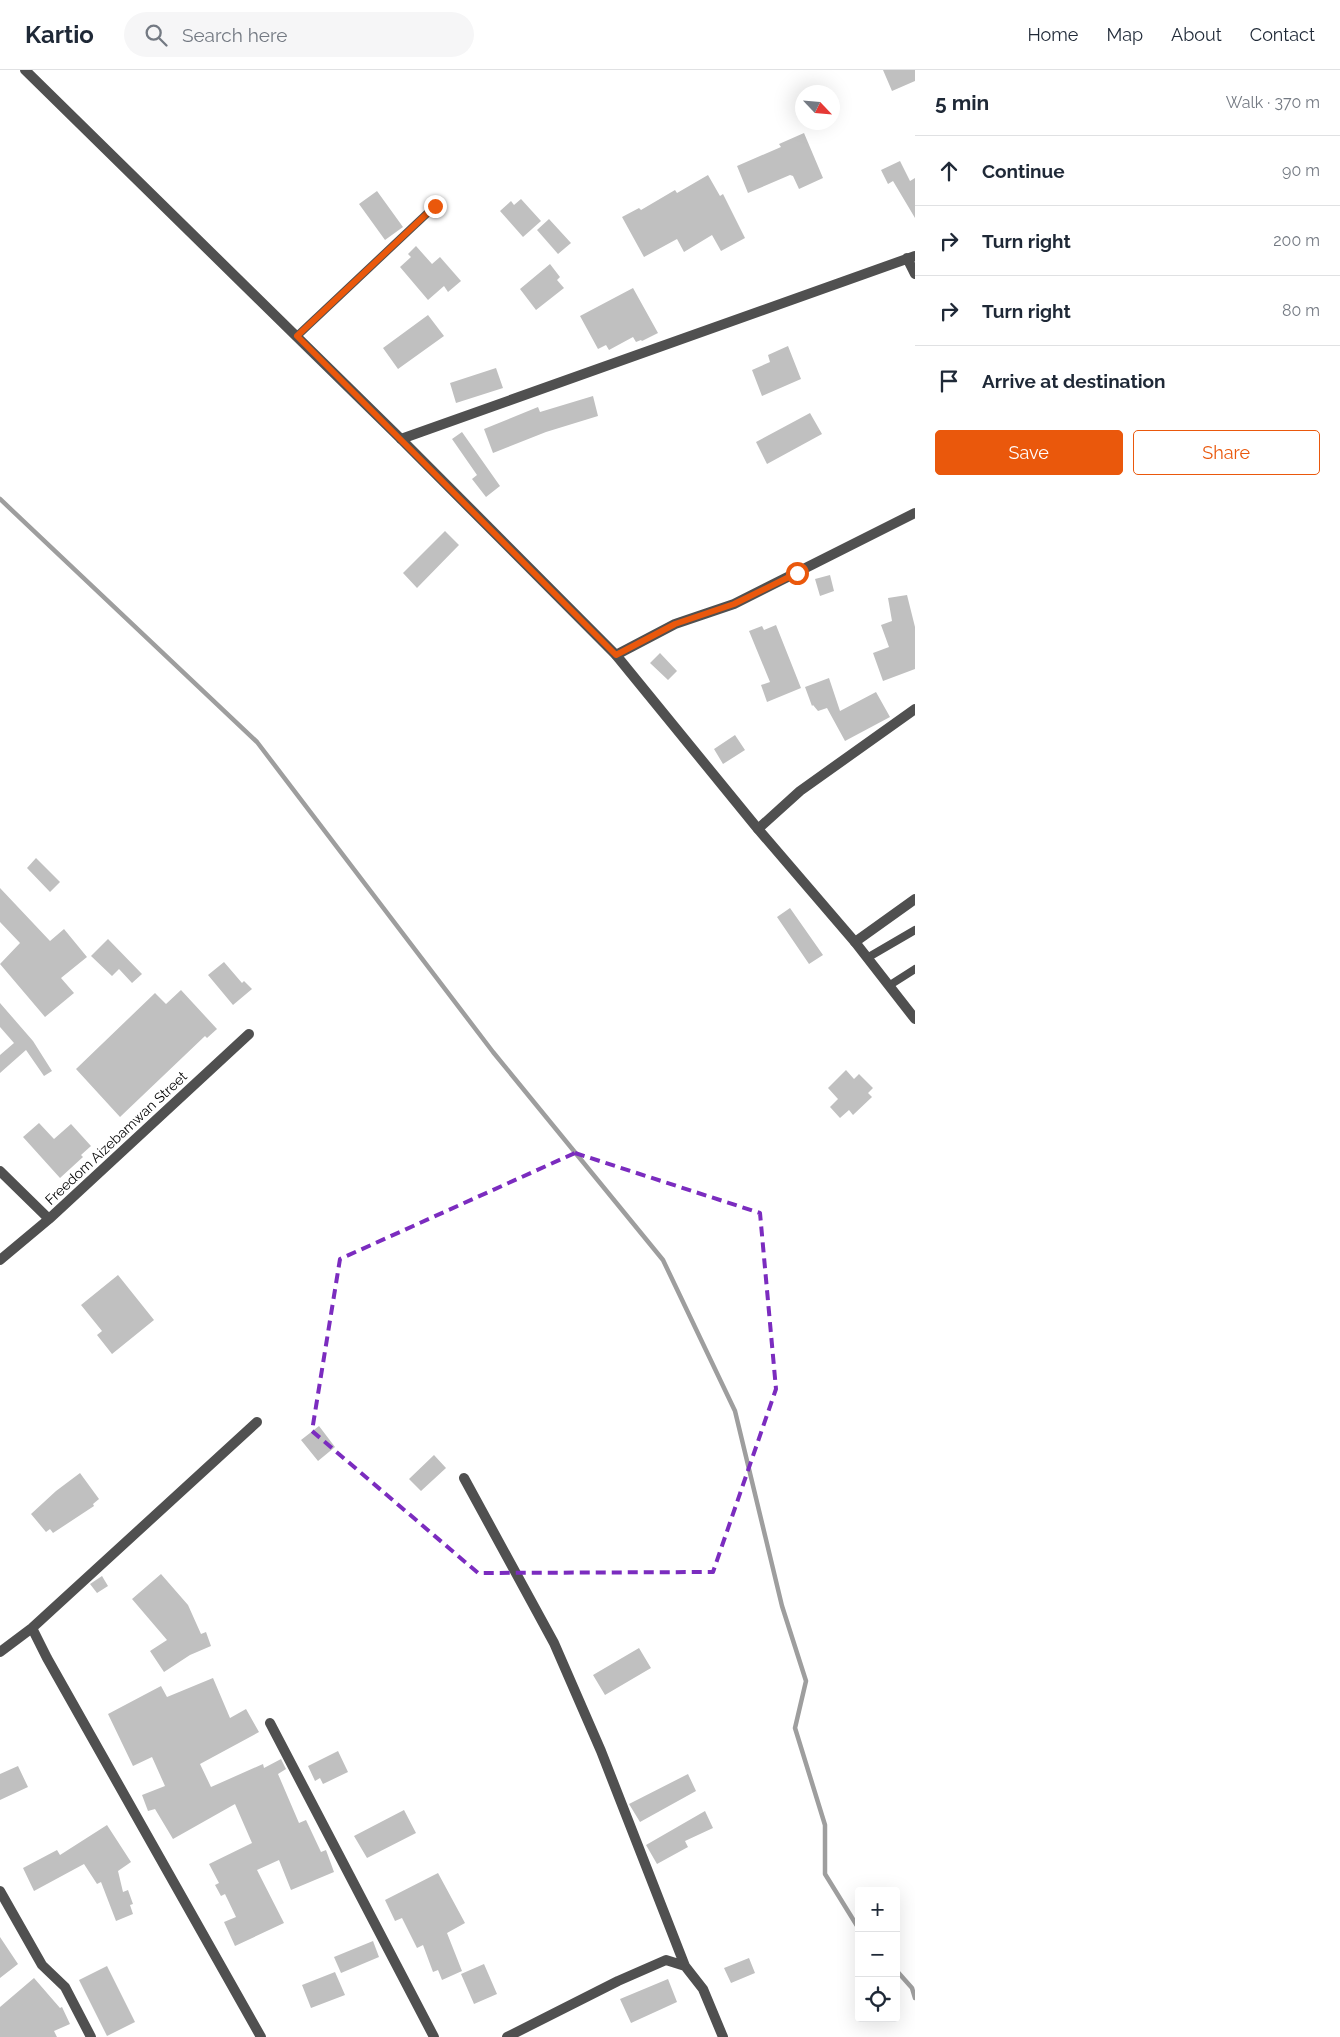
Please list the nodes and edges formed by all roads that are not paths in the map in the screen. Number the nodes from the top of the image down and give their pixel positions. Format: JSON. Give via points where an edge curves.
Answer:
{"nodes":[{"id":1,"x":25,"y":70,"type":"edge"},
{"id":2,"x":435,"y":206,"type":"dead end"},
{"id":3,"x":911,"y":257,"type":"edge"},
{"id":4,"x":915,"y":274,"type":"edge"},
{"id":5,"x":297,"y":336,"type":"junction"},
{"id":6,"x":401,"y":439,"type":"junction"},
{"id":7,"x":915,"y":513,"type":"edge"},
{"id":8,"x":616,"y":655,"type":"junction"},
{"id":9,"x":915,"y":709,"type":"edge"},
{"id":10,"x":758,"y":829,"type":"junction"},
{"id":11,"x":915,"y":899,"type":"edge"},
{"id":12,"x":915,"y":930,"type":"edge"},
{"id":13,"x":855,"y":942,"type":"junction"},
{"id":14,"x":867,"y":958,"type":"junction"},
{"id":15,"x":915,"y":969,"type":"edge"},
{"id":16,"x":890,"y":985,"type":"junction"},
{"id":17,"x":915,"y":1019,"type":"edge"},
{"id":18,"x":249,"y":1034,"type":"dead end"},
{"id":19,"x":0,"y":1171,"type":"edge"},
{"id":20,"x":48,"y":1219,"type":"junction"},
{"id":21,"x":0,"y":1260,"type":"edge"},
{"id":22,"x":257,"y":1422,"type":"dead end"},
{"id":23,"x":464,"y":1478,"type":"dead end"},
{"id":24,"x":32,"y":1628,"type":"junction"},
{"id":25,"x":0,"y":1652,"type":"edge"},
{"id":26,"x":270,"y":1723,"type":"dead end"},
{"id":27,"x":0,"y":1891,"type":"edge"},
{"id":28,"x":685,"y":1966,"type":"junction"},
{"id":29,"x":91,"y":2037,"type":"edge"},
{"id":30,"x":261,"y":2037,"type":"edge"},
{"id":31,"x":434,"y":2037,"type":"edge"},
{"id":32,"x":507,"y":2037,"type":"edge"},
{"id":33,"x":723,"y":2037,"type":"edge"}],
"edges":[{"from":1,"to":5,"type":"street"},
{"from":2,"to":5,"type":"lane"},
{"from":3,"to":4,"type":"street"},
{"from":3,"to":6,"type":"street"},
{"from":5,"to":6,"type":"street"},
{"from":6,"to":8,"type":"street"},
{"from":7,"to":8,"type":"street","via":[[734,604],[675,624]]},
{"from":8,"to":10,"type":"street"},
{"from":9,"to":10,"type":"street","via":[[800,792]]},
{"from":10,"to":13,"type":"street"},
{"from":11,"to":13,"type":"street"},
{"from":12,"to":14,"type":"lane"},
{"from":13,"to":14,"type":"street"},
{"from":14,"to":16,"type":"street"},
{"from":15,"to":16,"type":"lane"},
{"from":16,"to":17,"type":"street"},
{"from":18,"to":20,"type":"street","name":"Freedom Aizebamwan Street"},
{"from":19,"to":20,"type":"street"},
{"from":20,"to":21,"type":"street","name":"Freedom Aizebamwan Street"},
{"from":22,"to":24,"type":"street"},
{"from":23,"to":28,"type":"street","via":[[554,1643],[601,1751]]},
{"from":24,"to":25,"type":"street"},
{"from":24,"to":30,"type":"street"},
{"from":26,"to":31,"type":"street"},
{"from":27,"to":29,"type":"street","via":[[42,1964],[65,1987]]},
{"from":28,"to":32,"type":"street","via":[[666,1960],[618,1980]]},
{"from":28,"to":33,"type":"street","via":[[703,1989]]}]}
